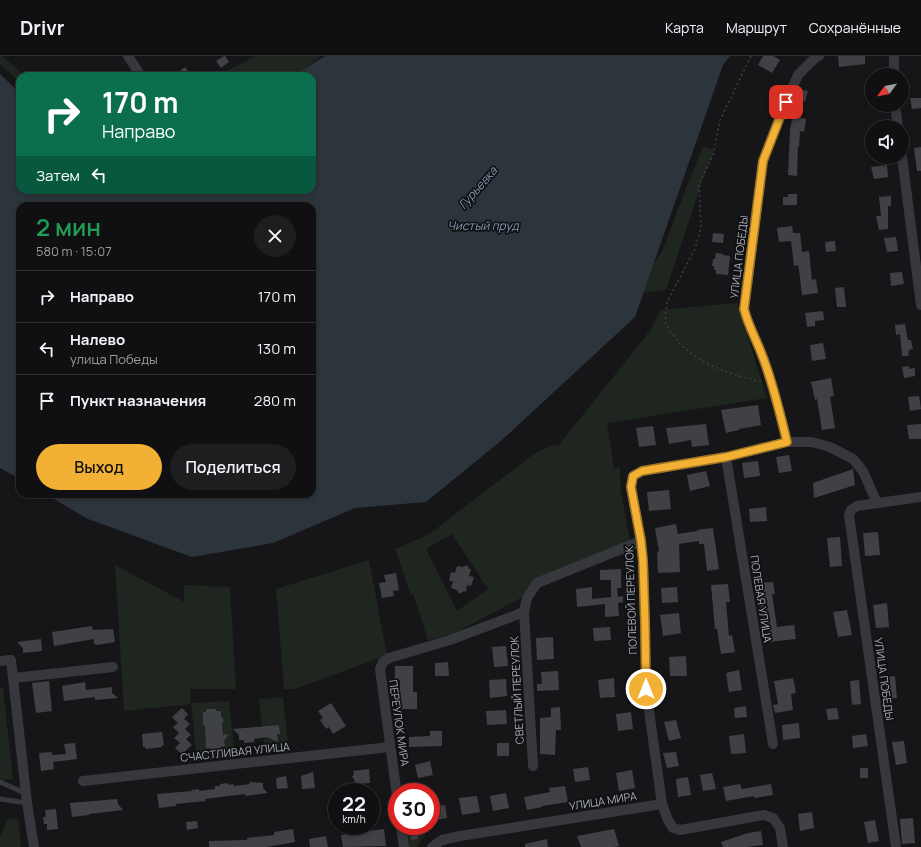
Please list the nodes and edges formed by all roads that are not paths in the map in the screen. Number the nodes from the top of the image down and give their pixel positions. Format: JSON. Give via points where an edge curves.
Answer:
{"nodes":[{"id":1,"x":128,"y":56,"type":"edge"},
{"id":2,"x":894,"y":56,"type":"edge"},
{"id":3,"x":817,"y":57,"type":"edge"},
{"id":4,"x":894,"y":68,"type":"edge"},
{"id":5,"x":138,"y":72,"type":"edge"},
{"id":6,"x":903,"y":164,"type":"edge"},
{"id":7,"x":921,"y":305,"type":"edge"},
{"id":8,"x":787,"y":442,"type":"junction"},
{"id":9,"x":726,"y":457,"type":"junction"},
{"id":10,"x":921,"y":497,"type":"edge"},
{"id":11,"x":877,"y":503,"type":"junction"},
{"id":12,"x":641,"y":541,"type":"junction"},
{"id":13,"x":524,"y":612,"type":"junction"},
{"id":14,"x":0,"y":660,"type":"edge"},
{"id":15,"x":113,"y":667,"type":"dead end"},
{"id":16,"x":14,"y":678,"type":"junction"},
{"id":17,"x":773,"y":744,"type":"dead end"},
{"id":18,"x":390,"y":747,"type":"junction"},
{"id":19,"x":533,"y":766,"type":"dead end"},
{"id":20,"x":83,"y":781,"type":"dead end"},
{"id":21,"x":0,"y":782,"type":"edge"},
{"id":22,"x":395,"y":783,"type":"edge"},
{"id":23,"x":27,"y":798,"type":"junction"},
{"id":24,"x":0,"y":799,"type":"edge"},
{"id":25,"x":662,"y":804,"type":"junction"},
{"id":26,"x":402,"y":835,"type":"edge"},
{"id":27,"x":34,"y":847,"type":"edge"},
{"id":28,"x":404,"y":847,"type":"edge"},
{"id":29,"x":432,"y":847,"type":"edge"},
{"id":30,"x":783,"y":847,"type":"edge"},
{"id":31,"x":896,"y":847,"type":"edge"}],
"edges":[{"from":1,"to":5,"type":"street"},
{"from":2,"to":4,"type":"street"},
{"from":3,"to":8,"type":"street","name":"УЛИЦА ПОБЕДЫ","via":[[798,75],[763,161],[744,309],[772,384]]},
{"from":6,"to":7,"type":"street"},
{"from":8,"to":9,"type":"street"},
{"from":8,"to":11,"type":"street","via":[[812,442],[830,447],[852,459],[863,471]]},
{"from":9,"to":12,"type":"street","name":"ПОЛЕВОЙ ПЕРЕУЛОК","via":[[642,471],[633,476],[631,487]]},
{"from":9,"to":17,"type":"street","name":"ПОЛЕВАЯ УЛИЦА"},
{"from":10,"to":11,"type":"street"},
{"from":11,"to":31,"type":"street","name":"УЛИЦА ПОБЕДЫ","via":[[857,506],[849,515]]},
{"from":12,"to":13,"type":"street","via":[[537,583],[527,598]]},
{"from":12,"to":25,"type":"street","name":"ПОЛЕВОЙ ПЕРЕУЛОК","via":[[646,689]]},
{"from":13,"to":18,"type":"street","name":"ПЕРЕУЛОК МИРА","via":[[382,662],[380,669]]},
{"from":13,"to":19,"type":"street","name":"СВЕТЛЫЙ ПЕРЕУЛОК"},
{"from":14,"to":16,"type":"street","via":[[11,660]]},
{"from":15,"to":16,"type":"street"},
{"from":16,"to":23,"type":"street"},
{"from":18,"to":20,"type":"street","name":"СЧАСТЛИВАЯ УЛИЦА"},
{"from":18,"to":22,"type":"street","name":"ПЕРЕУЛОК МИРА"},
{"from":21,"to":23,"type":"lane"},
{"from":23,"to":24,"type":"lane"},
{"from":23,"to":27,"type":"street"},
{"from":25,"to":29,"type":"street","name":"УЛИЦА МИРА","via":[[460,836],[442,840]]},
{"from":25,"to":30,"type":"street","via":[[673,828],[680,830],[764,815],[773,818],[780,828]]},
{"from":26,"to":28,"type":"street"}]}
